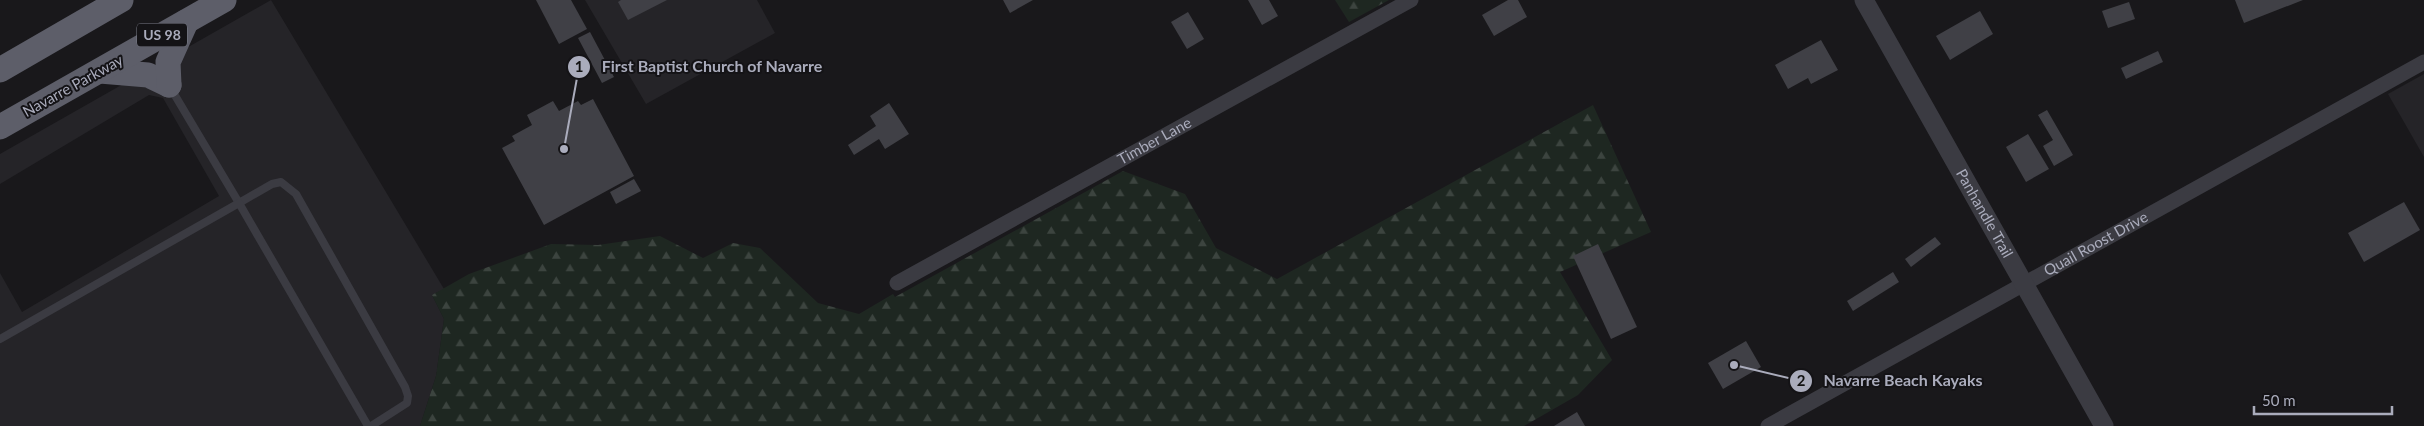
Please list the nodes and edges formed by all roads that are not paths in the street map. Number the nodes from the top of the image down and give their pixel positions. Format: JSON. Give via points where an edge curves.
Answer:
{"nodes":[{"id":1,"x":121,"y":0,"type":"edge"},
{"id":2,"x":224,"y":0,"type":"edge"},
{"id":3,"x":1411,"y":0,"type":"edge"},
{"id":4,"x":1864,"y":0,"type":"edge"},
{"id":5,"x":186,"y":22,"type":"junction"},
{"id":6,"x":2424,"y":62,"type":"edge"},
{"id":7,"x":0,"y":70,"type":"edge"},
{"id":8,"x":100,"y":71,"type":"junction"},
{"id":9,"x":169,"y":85,"type":"junction"},
{"id":10,"x":0,"y":127,"type":"edge"},
{"id":11,"x":239,"y":203,"type":"junction"},
{"id":12,"x":2024,"y":282,"type":"junction"},
{"id":13,"x":898,"y":283,"type":"dead end"},
{"id":14,"x":0,"y":339,"type":"edge"},
{"id":15,"x":370,"y":426,"type":"edge"},
{"id":16,"x":1768,"y":426,"type":"edge"},
{"id":17,"x":2104,"y":426,"type":"edge"}],
"edges":[{"from":1,"to":7,"type":"highway"},
{"from":2,"to":5,"type":"highway","name":"Navarre Parkway","number":"US 98"},
{"from":3,"to":13,"type":"street","name":"Timber Lane"},
{"from":4,"to":12,"type":"street","name":"Panhandle Trail"},
{"from":5,"to":8,"type":"highway","name":"Navarre Parkway","number":"US 98"},
{"from":5,"to":9,"type":"highway","via":[[168,62]]},
{"from":6,"to":12,"type":"street","name":"Quail Roost Drive"},
{"from":8,"to":9,"type":"highway","via":[[148,75]]},
{"from":8,"to":10,"type":"highway","name":"Navarre Parkway","number":"US 98"},
{"from":9,"to":11,"type":"lane"},
{"from":11,"to":14,"type":"lane"},
{"from":11,"to":15,"type":"lane"},
{"from":11,"to":15,"type":"lane","via":[[281,182],[296,194],[408,396],[407,403]]},
{"from":12,"to":16,"type":"street","name":"Quail Roost Drive"},
{"from":12,"to":17,"type":"street","name":"Panhandle Trail"}]}
